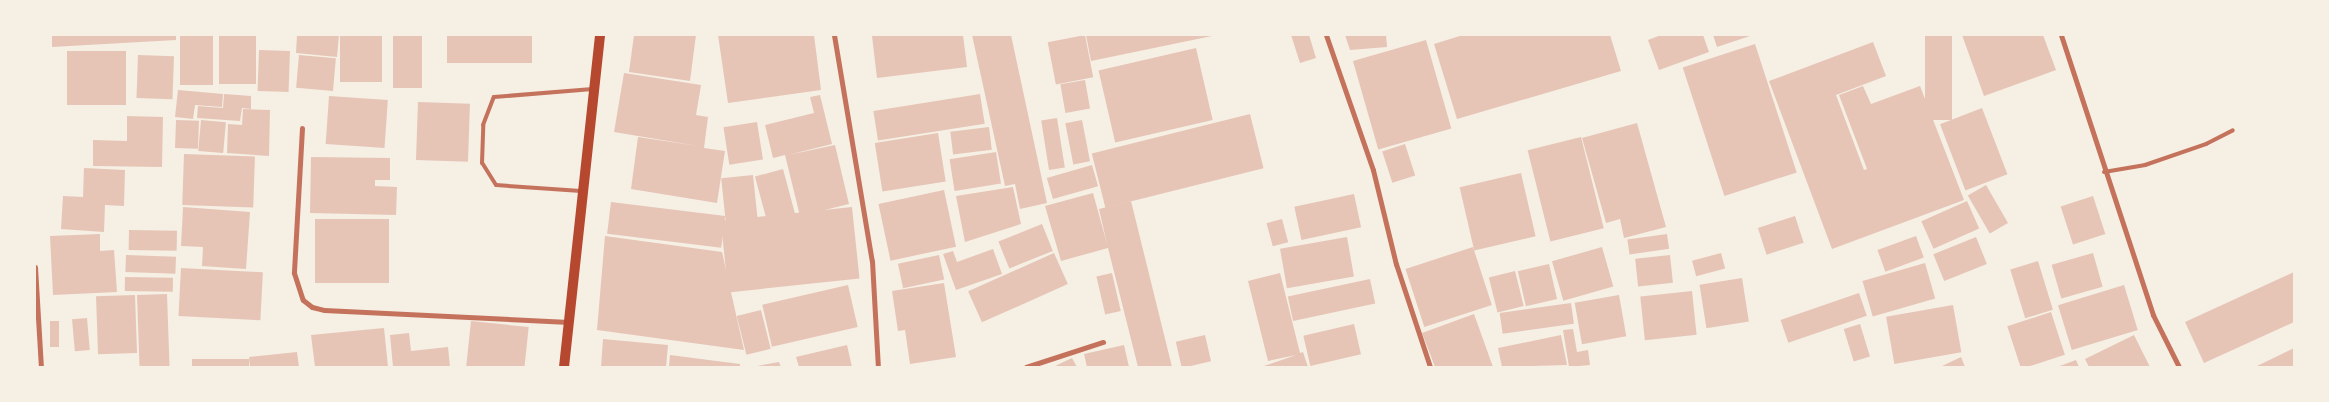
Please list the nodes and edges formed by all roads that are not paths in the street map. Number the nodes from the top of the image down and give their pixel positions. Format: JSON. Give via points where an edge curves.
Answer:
{"nodes":[{"id":1,"x":600,"y":35,"type":"edge"},
{"id":2,"x":834,"y":35,"type":"edge"},
{"id":3,"x":1326,"y":35,"type":"edge"},
{"id":4,"x":2062,"y":35,"type":"edge"},
{"id":5,"x":594,"y":89,"type":"junction"},
{"id":6,"x":302,"y":128,"type":"dead end"},
{"id":7,"x":2233,"y":130,"type":"dead end"},
{"id":8,"x":2104,"y":172,"type":"junction"},
{"id":9,"x":584,"y":191,"type":"junction"},
{"id":10,"x":35,"y":267,"type":"edge"},
{"id":11,"x":569,"y":322,"type":"junction"},
{"id":12,"x":1103,"y":342,"type":"dead end"},
{"id":13,"x":41,"y":367,"type":"edge"},
{"id":14,"x":564,"y":367,"type":"edge"},
{"id":15,"x":878,"y":367,"type":"edge"},
{"id":16,"x":1026,"y":367,"type":"edge"},
{"id":17,"x":1430,"y":367,"type":"edge"},
{"id":18,"x":2179,"y":367,"type":"edge"}],
"edges":[{"from":1,"to":5,"type":"main road"},
{"from":2,"to":15,"type":"street","via":[[872,261]]},
{"from":3,"to":17,"type":"street","via":[[1373,170],[1396,264]]},
{"from":4,"to":8,"type":"street"},
{"from":5,"to":9,"type":"main road"},
{"from":5,"to":9,"type":"lane","via":[[494,97],[483,126],[482,163],[496,185]]},
{"from":6,"to":11,"type":"street","via":[[294,273],[303,300],[312,307]]},
{"from":7,"to":8,"type":"lane","via":[[2206,144],[2144,165]]},
{"from":8,"to":18,"type":"street","via":[[2153,315]]},
{"from":9,"to":11,"type":"main road"},
{"from":10,"to":13,"type":"street"},
{"from":11,"to":14,"type":"main road"},
{"from":12,"to":16,"type":"street"}]}
